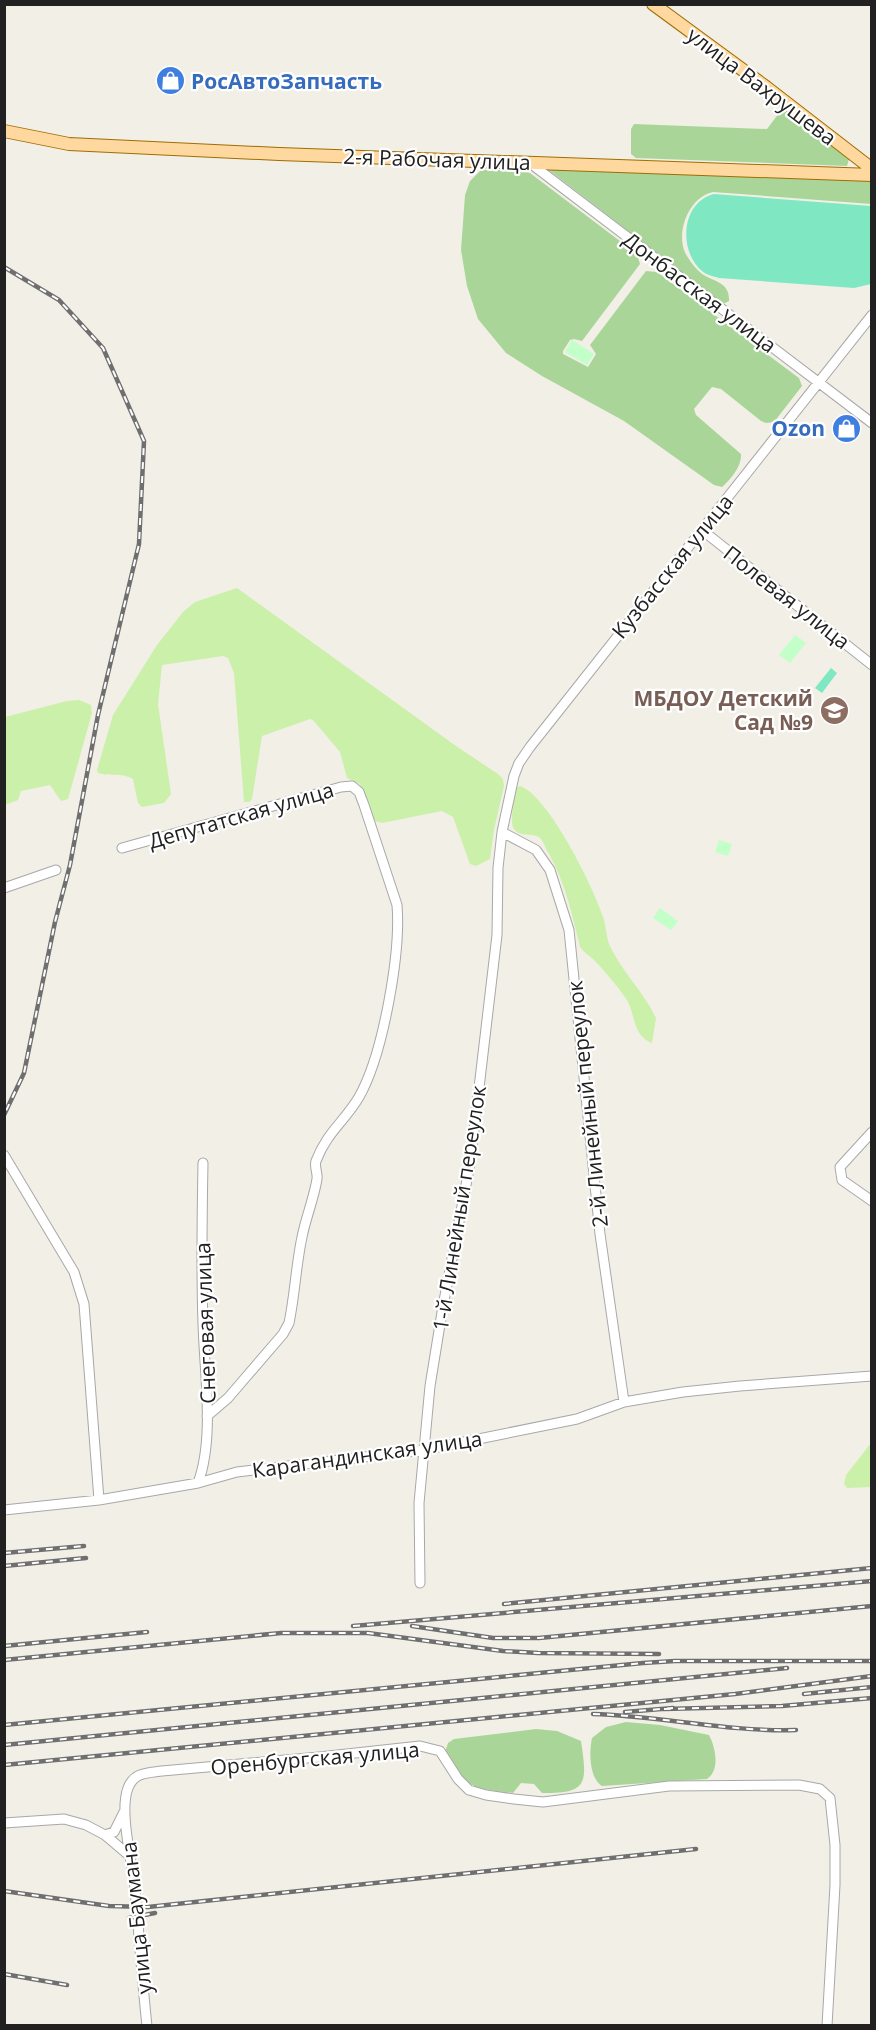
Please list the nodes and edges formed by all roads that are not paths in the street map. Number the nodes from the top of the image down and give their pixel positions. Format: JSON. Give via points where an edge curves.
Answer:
{"nodes":[{"id":1,"x":653,"y":4,"type":"edge"},
{"id":2,"x":4,"y":131,"type":"edge"},
{"id":3,"x":528,"y":162,"type":"junction"},
{"id":4,"x":872,"y":169,"type":"edge"},
{"id":5,"x":872,"y":175,"type":"edge"},
{"id":6,"x":872,"y":315,"type":"edge"},
{"id":7,"x":819,"y":381,"type":"junction"},
{"id":8,"x":872,"y":423,"type":"edge"},
{"id":9,"x":702,"y":530,"type":"junction"},
{"id":10,"x":872,"y":665,"type":"edge"},
{"id":11,"x":502,"y":832,"type":"junction"},
{"id":12,"x":122,"y":848,"type":"dead end"},
{"id":13,"x":56,"y":870,"type":"dead end"},
{"id":14,"x":4,"y":888,"type":"edge"},
{"id":15,"x":872,"y":1132,"type":"edge"},
{"id":16,"x":4,"y":1155,"type":"edge"},
{"id":17,"x":203,"y":1162,"type":"dead end"},
{"id":18,"x":872,"y":1201,"type":"edge"},
{"id":19,"x":872,"y":1376,"type":"edge"},
{"id":20,"x":624,"y":1402,"type":"junction"},
{"id":21,"x":207,"y":1416,"type":"junction"},
{"id":22,"x":424,"y":1450,"type":"junction"},
{"id":23,"x":198,"y":1483,"type":"junction"},
{"id":24,"x":99,"y":1500,"type":"junction"},
{"id":25,"x":4,"y":1510,"type":"edge"},
{"id":26,"x":420,"y":1583,"type":"dead end"},
{"id":27,"x":125,"y":1810,"type":"junction"},
{"id":28,"x":4,"y":1823,"type":"edge"},
{"id":29,"x":105,"y":1835,"type":"junction"},
{"id":30,"x":131,"y":1857,"type":"junction"},
{"id":31,"x":147,"y":2025,"type":"edge"},
{"id":32,"x":827,"y":2025,"type":"edge"}],
"edges":[{"from":1,"to":4,"type":"main road","name":"улица Вахрушева"},
{"from":2,"to":3,"type":"main road","name":"2-я Рабочая улица","via":[[69,144]]},
{"from":3,"to":5,"type":"main road","name":"2-я Рабочая улица"},
{"from":3,"to":7,"type":"street","name":"Донбасская улица"},
{"from":6,"to":7,"type":"street","name":"Кузбасская улица"},
{"from":7,"to":8,"type":"street","name":"Донбасская улица"},
{"from":7,"to":9,"type":"street","name":"Кузбасская улица"},
{"from":9,"to":10,"type":"street","name":"Полевая улица"},
{"from":9,"to":11,"type":"street","name":"Кузбасская улица","via":[[519,763]]},
{"from":11,"to":20,"type":"street","name":"2-й Линейный переулок","via":[[536,850],[550,870],[569,930],[600,1234]]},
{"from":11,"to":22,"type":"street","name":"1-й Линейный переулок","via":[[497,935],[472,1152],[443,1305]]},
{"from":12,"to":21,"type":"street","name":"Депутатская улица","via":[[352,786],[359,792],[397,905],[397,942],[374,1060],[359,1096],[323,1144],[315,1165],[317,1176],[302,1238],[289,1323],[228,1398]]},
{"from":13,"to":14,"type":"street"},
{"from":15,"to":18,"type":"street","via":[[840,1167],[842,1180]]},
{"from":16,"to":24,"type":"street","via":[[74,1272],[84,1304]]},
{"from":17,"to":21,"type":"street","name":"Снеговая улица"},
{"from":19,"to":20,"type":"street","name":"Карагандинская улица","via":[[740,1386]]},
{"from":20,"to":22,"type":"street","name":"Карагандинская улица","via":[[577,1419]]},
{"from":21,"to":23,"type":"street","name":"Снеговая улица"},
{"from":22,"to":23,"type":"street","name":"Карагандинская улица","via":[[237,1472]]},
{"from":22,"to":26,"type":"street","name":"1-й Линейный переулок","via":[[418,1525]]},
{"from":23,"to":24,"type":"street","name":"Карагандинская улица"},
{"from":24,"to":25,"type":"street","name":"Карагандинская улица"},
{"from":27,"to":29,"type":"street","via":[[114,1832]]},
{"from":27,"to":30,"type":"street","name":"улица Баумана"},
{"from":27,"to":32,"type":"street","name":"Оренбургская улица","via":[[128,1788],[134,1777],[142,1774],[420,1746],[440,1751],[469,1790],[514,1799],[543,1802],[669,1786],[800,1785],[820,1790],[830,1798],[835,1845]]},
{"from":28,"to":29,"type":"street","via":[[64,1819]]},
{"from":29,"to":30,"type":"street"},
{"from":30,"to":31,"type":"street","name":"улица Баумана"}]}
